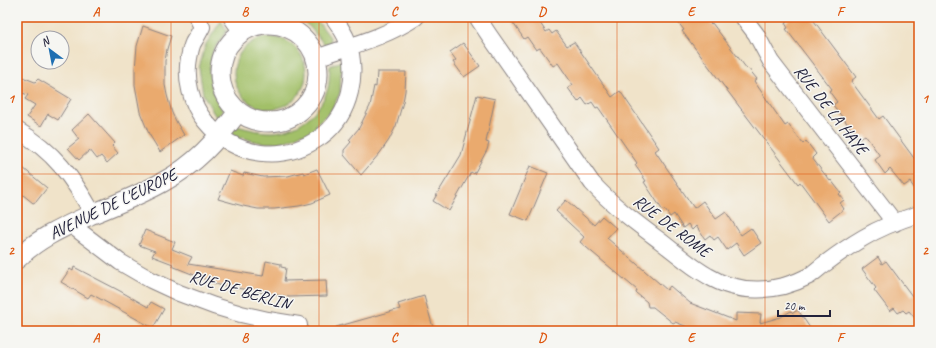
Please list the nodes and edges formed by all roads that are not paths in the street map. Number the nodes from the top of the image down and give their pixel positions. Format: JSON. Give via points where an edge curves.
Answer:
{"nodes":[{"id":1,"x":197,"y":17,"type":"edge"},
{"id":2,"x":333,"y":17,"type":"edge"},
{"id":3,"x":416,"y":17,"type":"edge"},
{"id":4,"x":477,"y":17,"type":"edge"},
{"id":5,"x":743,"y":17,"type":"edge"},
{"id":6,"x":238,"y":24,"type":"edge"},
{"id":7,"x":349,"y":46,"type":"junction"},
{"id":8,"x":316,"y":58,"type":"junction"},
{"id":9,"x":238,"y":112,"type":"junction"},
{"id":10,"x":17,"y":130,"type":"edge"},
{"id":11,"x":219,"y":136,"type":"junction"},
{"id":12,"x":93,"y":214,"type":"junction"},
{"id":13,"x":919,"y":214,"type":"edge"},
{"id":14,"x":895,"y":222,"type":"junction"},
{"id":15,"x":70,"y":224,"type":"junction"},
{"id":16,"x":17,"y":259,"type":"edge"},
{"id":17,"x":300,"y":325,"type":"dead end"}],
"edges":[{"from":1,"to":11,"type":"street","via":[[202,27],[192,44],[189,59],[190,89],[194,104],[202,117]]},
{"from":2,"to":7,"type":"street","via":[[340,25]]},
{"from":3,"to":7,"type":"street","via":[[406,24]]},
{"from":4,"to":14,"type":"street","name":"RUE DE ROME","via":[[596,188],[632,220],[697,269],[719,282],[751,290],[763,290],[793,282],[810,275],[864,237]]},
{"from":5,"to":14,"type":"street","name":"RUE DE LA HAYE","via":[[756,34],[770,62]]},
{"from":6,"to":8,"type":"street","via":[[253,27],[275,24],[286,27],[304,39]]},
{"from":6,"to":9,"type":"street","via":[[235,37],[224,52],[220,70],[221,84],[226,97]]},
{"from":7,"to":8,"type":"street"},
{"from":7,"to":11,"type":"street","via":[[353,68],[349,98],[334,125],[310,144],[296,150],[266,154],[236,147]]},
{"from":8,"to":9,"type":"street","via":[[317,83],[313,95],[297,114],[286,120],[260,122]]},
{"from":9,"to":11,"type":"street","name":"AVENUE DE L'EUROPE"},
{"from":10,"to":12,"type":"street","via":[[37,143],[59,163]]},
{"from":11,"to":12,"type":"street","name":"AVENUE DE L'EUROPE","via":[[200,156],[178,173],[140,194]]},
{"from":12,"to":15,"type":"street","name":"AVENUE DE L'EUROPE"},
{"from":13,"to":14,"type":"street","name":"RUE DE ROME"},
{"from":15,"to":16,"type":"street","name":"AVENUE DE L'EUROPE","via":[[38,242]]},
{"from":15,"to":17,"type":"street","name":"RUE DE BERLIN","via":[[120,262],[179,293],[241,314]]}]}
